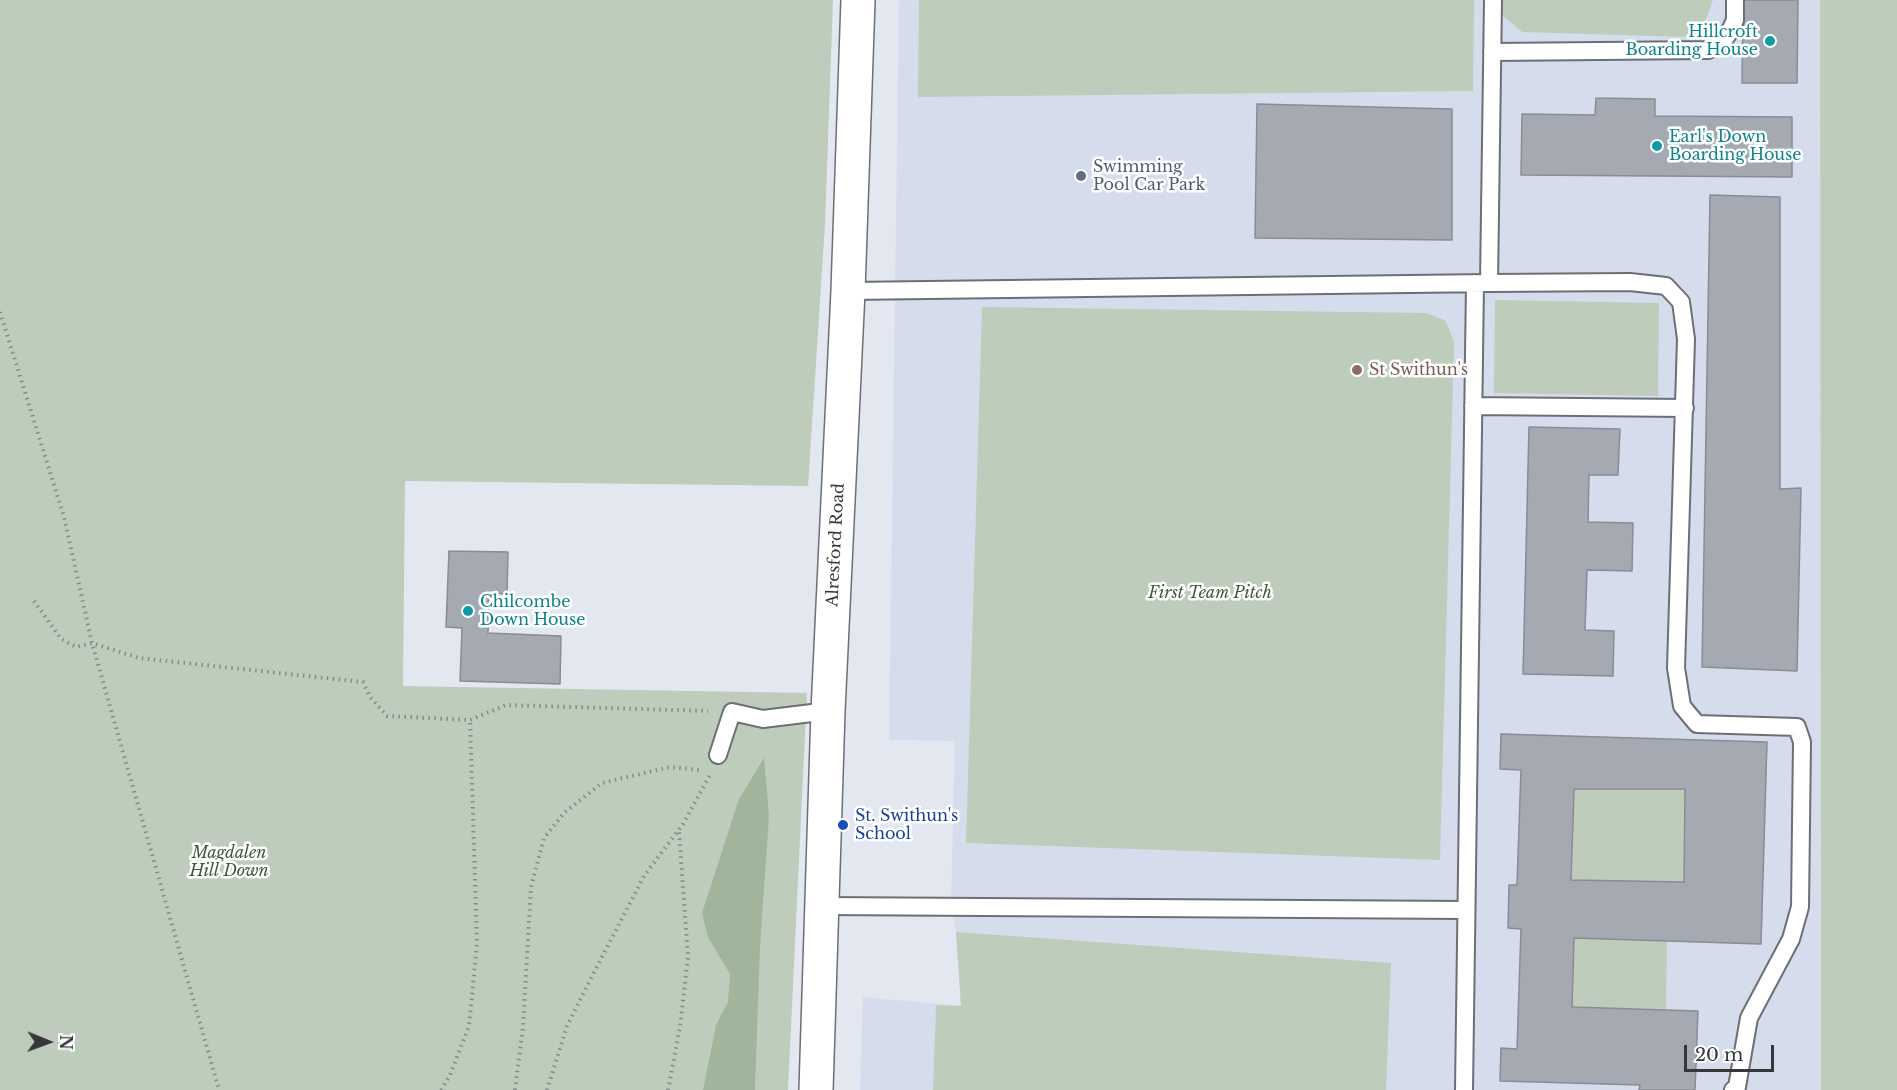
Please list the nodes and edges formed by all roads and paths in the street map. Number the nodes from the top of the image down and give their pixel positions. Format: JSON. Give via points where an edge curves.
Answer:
{"nodes":[{"id":1,"x":858,"y":0,"type":"edge"},
{"id":2,"x":1493,"y":0,"type":"edge"},
{"id":3,"x":1735,"y":0,"type":"edge"},
{"id":4,"x":1492,"y":52,"type":"junction"},
{"id":5,"x":1482,"y":283,"type":"junction"},
{"id":6,"x":848,"y":291,"type":"junction"},
{"id":7,"x":0,"y":312,"type":"edge"},
{"id":8,"x":1473,"y":406,"type":"junction"},
{"id":9,"x":1685,"y":408,"type":"junction"},
{"id":10,"x":34,"y":601,"type":"dead end"},
{"id":11,"x":92,"y":643,"type":"junction"},
{"id":12,"x":828,"y":711,"type":"junction"},
{"id":13,"x":732,"y":712,"type":"junction"},
{"id":14,"x":470,"y":720,"type":"junction"},
{"id":15,"x":718,"y":755,"type":"dead end"},
{"id":16,"x":679,"y":830,"type":"junction"},
{"id":17,"x":822,"y":906,"type":"junction"},
{"id":18,"x":1466,"y":910,"type":"junction"},
{"id":19,"x":219,"y":1090,"type":"edge"},
{"id":20,"x":441,"y":1090,"type":"edge"},
{"id":21,"x":515,"y":1090,"type":"edge"},
{"id":22,"x":547,"y":1090,"type":"edge"},
{"id":23,"x":668,"y":1090,"type":"edge"},
{"id":24,"x":816,"y":1090,"type":"edge"},
{"id":25,"x":1464,"y":1090,"type":"edge"},
{"id":26,"x":1733,"y":1090,"type":"edge"}],
"edges":[{"from":1,"to":6,"type":"main road","name":"Alresford Road"},
{"from":2,"to":4,"type":"lane"},
{"from":3,"to":4,"type":"lane","via":[[1735,20],[1730,31],[1722,43],[1708,50]]},
{"from":4,"to":5,"type":"lane"},
{"from":5,"to":6,"type":"lane"},
{"from":5,"to":8,"type":"lane"},
{"from":5,"to":9,"type":"lane","via":[[1666,285],[1681,302],[1686,339]]},
{"from":6,"to":12,"type":"main road","name":"Alresford Road"},
{"from":7,"to":11,"type":"path","via":[[64,517]]},
{"from":8,"to":9,"type":"lane"},
{"from":8,"to":18,"type":"lane"},
{"from":9,"to":26,"type":"lane","via":[[1676,668],[1682,706],[1696,724],[1797,727],[1802,742],[1800,907],[1791,939],[1749,1018],[1737,1087]]},
{"from":10,"to":11,"type":"path","via":[[61,639],[76,647]]},
{"from":11,"to":14,"type":"path","via":[[139,658],[363,682],[387,716]]},
{"from":11,"to":19,"type":"path"},
{"from":12,"to":13,"type":"lane","via":[[763,719]]},
{"from":12,"to":17,"type":"main road","name":"Alresford Road"},
{"from":13,"to":14,"type":"path","via":[[506,705]]},
{"from":13,"to":15,"type":"lane"},
{"from":14,"to":20,"type":"path","via":[[477,943],[469,1026]]},
{"from":16,"to":21,"type":"path","via":[[712,771],[670,766],[602,783],[564,813],[544,838],[531,887],[523,1027]]},
{"from":16,"to":22,"type":"path","via":[[644,876],[588,984],[567,1026]]},
{"from":16,"to":23,"type":"path","via":[[688,957]]},
{"from":17,"to":18,"type":"lane"},
{"from":17,"to":24,"type":"main road","name":"Alresford Road"},
{"from":18,"to":25,"type":"lane"}]}
